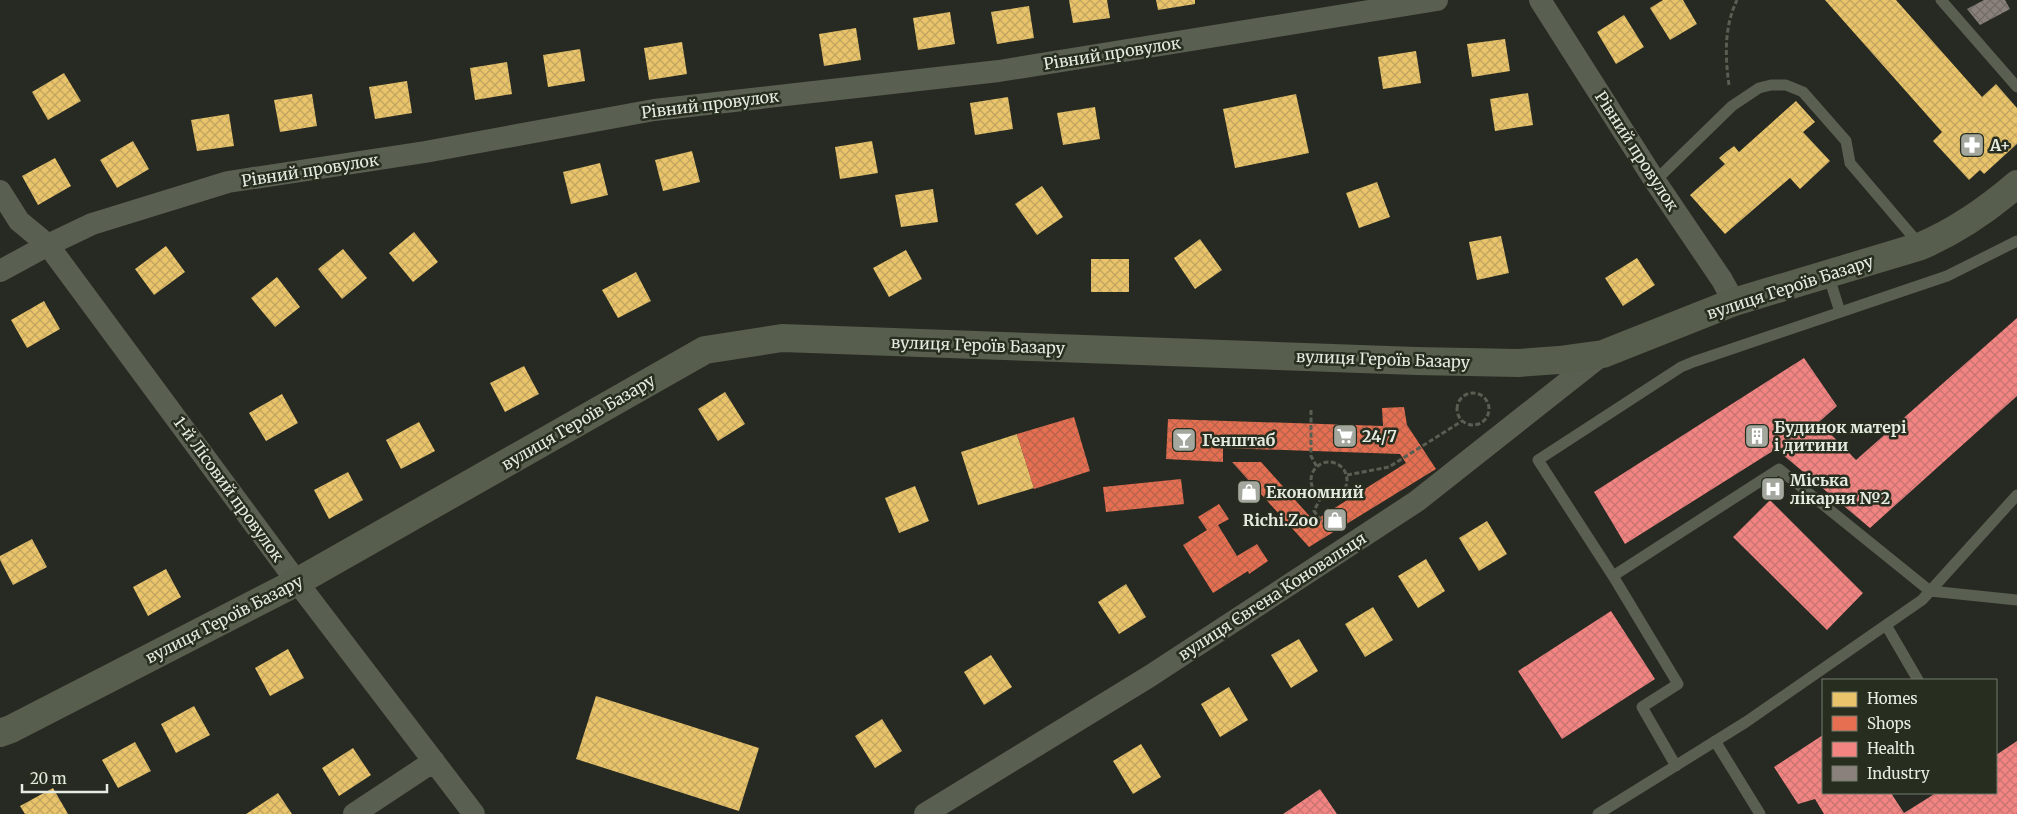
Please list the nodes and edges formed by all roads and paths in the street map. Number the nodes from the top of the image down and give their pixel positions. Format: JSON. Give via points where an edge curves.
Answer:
{"nodes":[{"id":1,"x":1436,"y":0,"type":"edge"},
{"id":2,"x":1540,"y":0,"type":"edge"},
{"id":3,"x":1737,"y":0,"type":"edge"},
{"id":4,"x":1941,"y":0,"type":"edge"},
{"id":5,"x":1726,"y":68,"type":"dead end"},
{"id":6,"x":2017,"y":87,"type":"edge"},
{"id":7,"x":1655,"y":181,"type":"junction"},
{"id":8,"x":2017,"y":184,"type":"edge"},
{"id":9,"x":0,"y":191,"type":"edge"},
{"id":10,"x":2017,"y":241,"type":"edge"},
{"id":11,"x":48,"y":245,"type":"junction"},
{"id":12,"x":1921,"y":246,"type":"junction"},
{"id":13,"x":0,"y":271,"type":"edge"},
{"id":14,"x":1828,"y":274,"type":"junction"},
{"id":15,"x":1734,"y":302,"type":"junction"},
{"id":16,"x":1840,"y":312,"type":"junction"},
{"id":17,"x":1603,"y":354,"type":"junction"},
{"id":18,"x":1311,"y":410,"type":"dead end"},
{"id":19,"x":1462,"y":422,"type":"junction"},
{"id":20,"x":1317,"y":467,"type":"junction"},
{"id":21,"x":1347,"y":475,"type":"junction"},
{"id":22,"x":2017,"y":495,"type":"edge"},
{"id":23,"x":1321,"y":497,"type":"junction"},
{"id":24,"x":1333,"y":537,"type":"dead end"},
{"id":25,"x":1613,"y":576,"type":"junction"},
{"id":26,"x":297,"y":582,"type":"junction"},
{"id":27,"x":1930,"y":591,"type":"junction"},
{"id":28,"x":2017,"y":600,"type":"edge"},
{"id":29,"x":1886,"y":625,"type":"junction"},
{"id":30,"x":1917,"y":679,"type":"edge"},
{"id":31,"x":0,"y":733,"type":"edge"},
{"id":32,"x":1715,"y":741,"type":"junction"},
{"id":33,"x":434,"y":761,"type":"junction"},
{"id":34,"x":1676,"y":766,"type":"junction"},
{"id":35,"x":354,"y":814,"type":"edge"},
{"id":36,"x":474,"y":814,"type":"edge"},
{"id":37,"x":925,"y":814,"type":"edge"},
{"id":38,"x":1598,"y":814,"type":"edge"},
{"id":39,"x":1760,"y":814,"type":"edge"}],
"edges":[{"from":1,"to":11,"type":"street","name":"Рівний провулок","via":[[999,71],[654,110],[425,152],[228,182],[92,224]]},
{"from":2,"to":7,"type":"street","name":"Рівний провулок"},
{"from":3,"to":5,"type":"path","via":[[1726,32]]},
{"from":4,"to":6,"type":"lane"},
{"from":7,"to":12,"type":"lane","via":[[1732,106],[1759,88],[1786,85],[1803,92],[1846,141],[1850,163]]},
{"from":7,"to":15,"type":"street","name":"Рівний провулок"},
{"from":8,"to":12,"type":"main road","name":"вулиця Героїв Базару","via":[[1961,226]]},
{"from":9,"to":11,"type":"street","name":"1-й Лісовий провулок","via":[[19,221]]},
{"from":10,"to":16,"type":"lane","via":[[1947,276]]},
{"from":11,"to":13,"type":"street","name":"Рівний провулок"},
{"from":11,"to":26,"type":"street","name":"1-й Лісовий провулок"},
{"from":12,"to":14,"type":"main road","name":"вулиця Героїв Базару"},
{"from":14,"to":15,"type":"main road","name":"вулиця Героїв Базару"},
{"from":14,"to":16,"type":"lane"},
{"from":15,"to":17,"type":"main road","name":"вулиця Героїв Базару"},
{"from":16,"to":25,"type":"lane","via":[[1681,367],[1538,460]]},
{"from":17,"to":26,"type":"main road","name":"вулиця Героїв Базару","via":[[1518,363],[782,338],[705,350]]},
{"from":17,"to":37,"type":"street","name":"вулиця Євгена Коновальця","via":[[1417,500],[1150,676]]},
{"from":18,"to":20,"type":"path","via":[[1311,456]]},
{"from":19,"to":19,"type":"path","via":[[1476,425],[1485,420],[1489,410],[1481,396],[1471,393],[1461,398],[1457,412]]},
{"from":19,"to":21,"type":"path","via":[[1389,467]]},
{"from":20,"to":21,"type":"path","via":[[1334,463]]},
{"from":20,"to":23,"type":"path","via":[[1312,483]]},
{"from":21,"to":23,"type":"path","via":[[1343,493],[1333,498]]},
{"from":22,"to":27,"type":"lane"},
{"from":23,"to":24,"type":"path","via":[[1314,511]]},
{"from":25,"to":27,"type":"lane","via":[[1779,469]]},
{"from":25,"to":34,"type":"lane","via":[[1678,684],[1642,707]]},
{"from":26,"to":31,"type":"main road","name":"вулиця Героїв Базару"},
{"from":26,"to":33,"type":"street","name":"1-й Лісовий провулок"},
{"from":27,"to":28,"type":"lane"},
{"from":27,"to":29,"type":"lane"},
{"from":29,"to":30,"type":"lane"},
{"from":29,"to":32,"type":"lane"},
{"from":32,"to":34,"type":"lane"},
{"from":32,"to":39,"type":"lane"},
{"from":33,"to":35,"type":"street"},
{"from":33,"to":36,"type":"street","name":"1-й Лісовий провулок"},
{"from":34,"to":38,"type":"lane"}]}
